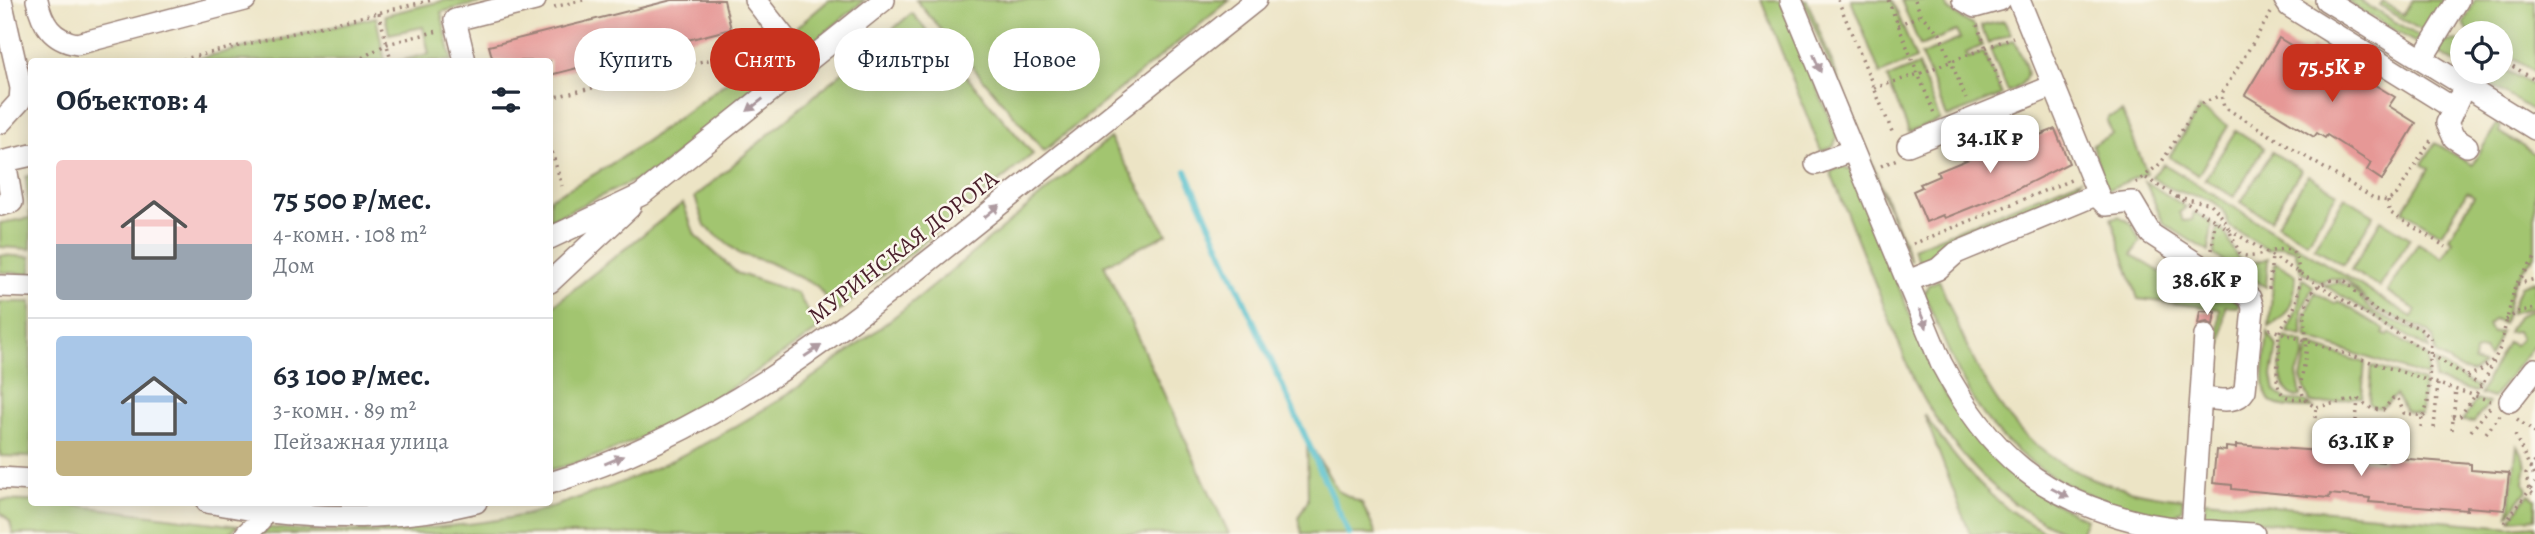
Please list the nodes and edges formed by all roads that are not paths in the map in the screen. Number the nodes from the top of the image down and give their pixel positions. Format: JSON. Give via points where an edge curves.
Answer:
{"nodes":[{"id":1,"x":1,"y":0,"type":"edge"},
{"id":2,"x":37,"y":0,"type":"edge"},
{"id":3,"x":245,"y":0,"type":"edge"},
{"id":4,"x":535,"y":0,"type":"edge"},
{"id":5,"x":884,"y":0,"type":"edge"},
{"id":6,"x":1256,"y":0,"type":"edge"},
{"id":7,"x":1791,"y":0,"type":"edge"},
{"id":8,"x":2000,"y":0,"type":"edge"},
{"id":9,"x":2019,"y":0,"type":"edge"},
{"id":10,"x":2326,"y":0,"type":"edge"},
{"id":11,"x":2458,"y":0,"type":"edge"},
{"id":12,"x":764,"y":3,"type":"edge"},
{"id":13,"x":1968,"y":3,"type":"edge"},
{"id":14,"x":2287,"y":3,"type":"edge"},
{"id":15,"x":781,"y":28,"type":"edge"},
{"id":16,"x":820,"y":53,"type":"edge"},
{"id":17,"x":464,"y":58,"type":"edge"},
{"id":18,"x":2422,"y":59,"type":"junction"},
{"id":19,"x":2053,"y":86,"type":"junction"},
{"id":20,"x":2466,"y":86,"type":"junction"},
{"id":21,"x":773,"y":91,"type":"edge"},
{"id":22,"x":2450,"y":115,"type":"junction"},
{"id":23,"x":0,"y":123,"type":"edge"},
{"id":24,"x":2535,"y":129,"type":"edge"},
{"id":25,"x":1903,"y":145,"type":"road end"},
{"id":26,"x":2467,"y":146,"type":"dead end"},
{"id":27,"x":1853,"y":150,"type":"junction"},
{"id":28,"x":28,"y":156,"type":"edge"},
{"id":29,"x":1816,"y":164,"type":"dead end"},
{"id":30,"x":2098,"y":194,"type":"junction"},
{"id":31,"x":641,"y":195,"type":"junction"},
{"id":32,"x":0,"y":205,"type":"edge"},
{"id":33,"x":553,"y":237,"type":"edge"},
{"id":34,"x":553,"y":279,"type":"edge"},
{"id":35,"x":1908,"y":281,"type":"junction"},
{"id":36,"x":0,"y":286,"type":"edge"},
{"id":37,"x":28,"y":288,"type":"edge"},
{"id":38,"x":2205,"y":335,"type":"dead end"},
{"id":39,"x":2535,"y":369,"type":"edge"},
{"id":40,"x":2203,"y":398,"type":"junction"},
{"id":41,"x":2502,"y":401,"type":"road end"},
{"id":42,"x":0,"y":478,"type":"edge"},
{"id":43,"x":28,"y":480,"type":"edge"},
{"id":44,"x":553,"y":482,"type":"edge"},
{"id":45,"x":233,"y":506,"type":"edge"},
{"id":46,"x":460,"y":506,"type":"edge"},
{"id":47,"x":2192,"y":528,"type":"junction"},
{"id":48,"x":2254,"y":534,"type":"edge"}],
"edges":[{"from":1,"to":23,"type":"street","via":[[21,88],[20,101]]},
{"from":2,"to":3,"type":"street","via":[[48,29],[61,41],[77,44]]},
{"from":4,"to":17,"type":"street","via":[[455,20]]},
{"from":5,"to":16,"type":"street"},
{"from":44,"to":6,"type":"street","name":"МУРИНСКАЯ ДОРОГА","one_way":true,"via":[[684,429],[828,341]]},
{"from":7,"to":27,"type":"street","one_way":true},
{"from":8,"to":13,"type":"street"},
{"from":9,"to":19,"type":"street"},
{"from":10,"to":18,"type":"street"},
{"from":11,"to":18,"type":"street"},
{"from":12,"to":15,"type":"street"},
{"from":14,"to":22,"type":"street"},
{"from":18,"to":20,"type":"street"},
{"from":19,"to":25,"type":"street"},
{"from":19,"to":30,"type":"street"},
{"from":20,"to":22,"type":"street"},
{"from":20,"to":24,"type":"street"},
{"from":21,"to":31,"type":"street","one_way":true},
{"from":22,"to":26,"type":"street","via":[[2454,138]]},
{"from":27,"to":29,"type":"street"},
{"from":27,"to":35,"type":"street"},
{"from":28,"to":32,"type":"street","via":[[5,161],[12,202]]},
{"from":30,"to":35,"type":"street","via":[[1956,253],[1938,269]]},
{"from":30,"to":40,"type":"street","via":[[2106,205],[2132,202],[2151,234],[2250,298],[2245,390],[2233,401]]},
{"from":31,"to":33,"type":"street"},
{"from":31,"to":34,"type":"street"},
{"from":35,"to":47,"type":"street","one_way":true,"via":[[1941,363],[1965,408],[1998,450],[2028,474],[2094,509],[2145,524]]},
{"from":36,"to":37,"type":"street"},
{"from":38,"to":40,"type":"street"},
{"from":39,"to":41,"type":"street"},
{"from":40,"to":47,"type":"street"},
{"from":42,"to":43,"type":"street"},
{"from":45,"to":46,"type":"street","via":[[338,515]]},
{"from":47,"to":48,"type":"street"}]}
